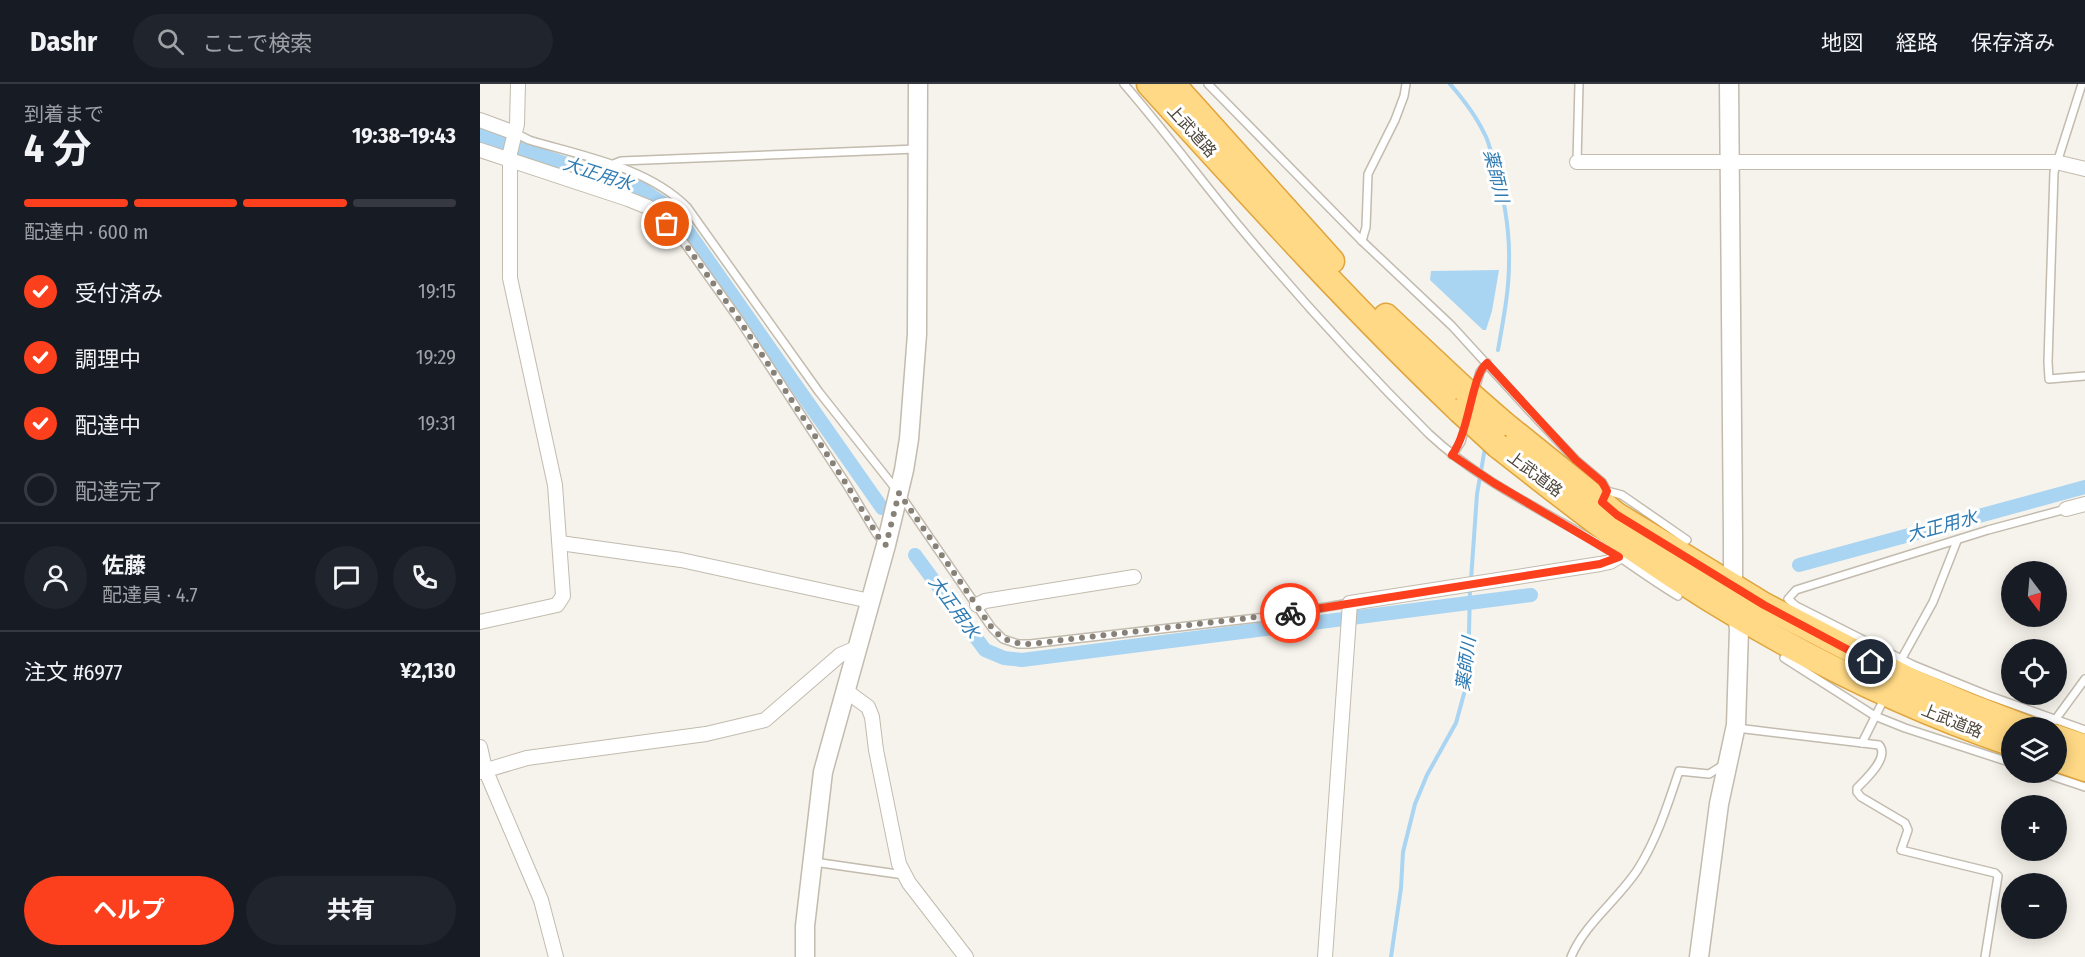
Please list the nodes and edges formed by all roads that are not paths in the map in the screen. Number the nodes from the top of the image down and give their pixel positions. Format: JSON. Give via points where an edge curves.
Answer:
{"nodes":[{"id":1,"x":519,"y":84,"type":"edge"},
{"id":2,"x":918,"y":84,"type":"edge"},
{"id":3,"x":1124,"y":84,"type":"edge"},
{"id":4,"x":1149,"y":84,"type":"edge"},
{"id":5,"x":1173,"y":84,"type":"edge"},
{"id":6,"x":1208,"y":84,"type":"edge"},
{"id":7,"x":1406,"y":84,"type":"edge"},
{"id":8,"x":1579,"y":84,"type":"edge"},
{"id":9,"x":1728,"y":84,"type":"edge"},
{"id":10,"x":2082,"y":84,"type":"edge"},
{"id":11,"x":480,"y":120,"type":"edge"},
{"id":12,"x":515,"y":136,"type":"junction"},
{"id":13,"x":918,"y":149,"type":"junction"},
{"id":14,"x":480,"y":150,"type":"edge"},
{"id":15,"x":510,"y":156,"type":"junction"},
{"id":16,"x":1577,"y":162,"type":"joint"},
{"id":17,"x":1728,"y":162,"type":"junction"},
{"id":18,"x":2056,"y":162,"type":"junction"},
{"id":19,"x":611,"y":165,"type":"junction"},
{"id":20,"x":2085,"y":170,"type":"edge"},
{"id":21,"x":667,"y":224,"type":"joint"},
{"id":22,"x":1362,"y":241,"type":"junction"},
{"id":23,"x":1487,"y":363,"type":"junction"},
{"id":24,"x":2085,"y":375,"type":"edge"},
{"id":25,"x":1462,"y":400,"type":"junction"},
{"id":26,"x":1500,"y":434,"type":"junction"},
{"id":27,"x":1452,"y":455,"type":"junction"},
{"id":28,"x":899,"y":493,"type":"junction"},
{"id":29,"x":1604,"y":497,"type":"junction"},
{"id":30,"x":2085,"y":504,"type":"edge"},
{"id":31,"x":2066,"y":509,"type":"joint"},
{"id":32,"x":1686,"y":540,"type":"dead end"},
{"id":33,"x":1957,"y":541,"type":"junction"},
{"id":34,"x":560,"y":543,"type":"junction"},
{"id":35,"x":886,"y":545,"type":"junction"},
{"id":36,"x":1626,"y":553,"type":"junction"},
{"id":37,"x":1134,"y":577,"type":"dead end"},
{"id":38,"x":1733,"y":587,"type":"junction"},
{"id":39,"x":1678,"y":596,"type":"dead end"},
{"id":40,"x":870,"y":601,"type":"junction"},
{"id":41,"x":977,"y":605,"type":"junction"},
{"id":42,"x":1349,"y":606,"type":"junction"},
{"id":43,"x":1736,"y":614,"type":"junction"},
{"id":44,"x":480,"y":622,"type":"edge"},
{"id":45,"x":856,"y":648,"type":"junction"},
{"id":46,"x":1784,"y":658,"type":"dead end"},
{"id":47,"x":1900,"y":662,"type":"junction"},
{"id":48,"x":2085,"y":679,"type":"edge"},
{"id":49,"x":845,"y":690,"type":"junction"},
{"id":50,"x":1882,"y":703,"type":"dead end"},
{"id":51,"x":1875,"y":716,"type":"junction"},
{"id":52,"x":2032,"y":717,"type":"edge"},
{"id":53,"x":2063,"y":717,"type":"edge"},
{"id":54,"x":2001,"y":718,"type":"edge"},
{"id":55,"x":1736,"y":725,"type":"junction"},
{"id":56,"x":2067,"y":736,"type":"edge"},
{"id":57,"x":2001,"y":740,"type":"edge"},
{"id":58,"x":1862,"y":743,"type":"junction"},
{"id":59,"x":480,"y":747,"type":"edge"},
{"id":60,"x":2085,"y":747,"type":"edge"},
{"id":61,"x":2067,"y":754,"type":"edge"},
{"id":62,"x":2001,"y":759,"type":"edge"},
{"id":63,"x":1729,"y":762,"type":"junction"},
{"id":64,"x":482,"y":771,"type":"edge"},
{"id":65,"x":2067,"y":781,"type":"edge"},
{"id":66,"x":2085,"y":787,"type":"edge"},
{"id":67,"x":812,"y":861,"type":"junction"},
{"id":68,"x":904,"y":875,"type":"junction"},
{"id":69,"x":556,"y":957,"type":"edge"},
{"id":70,"x":804,"y":957,"type":"edge"},
{"id":71,"x":966,"y":957,"type":"edge"},
{"id":72,"x":1325,"y":957,"type":"edge"},
{"id":73,"x":1570,"y":957,"type":"edge"},
{"id":74,"x":1699,"y":957,"type":"edge"},
{"id":75,"x":1985,"y":957,"type":"edge"}],
"edges":[{"from":1,"to":12,"type":"street"},
{"from":2,"to":13,"type":"street"},
{"from":3,"to":27,"type":"lane","via":[[1292,287],[1398,404]]},
{"from":4,"to":25,"type":"highway","name":"上武道路","via":[[1403,357]]},
{"from":5,"to":25,"type":"highway","name":"上武道路"},
{"from":6,"to":22,"type":"lane"},
{"from":7,"to":22,"type":"lane","via":[[1395,120],[1368,174]]},
{"from":8,"to":16,"type":"lane"},
{"from":9,"to":17,"type":"street"},
{"from":10,"to":18,"type":"lane"},
{"from":11,"to":12,"type":"street"},
{"from":12,"to":15,"type":"street"},
{"from":12,"to":19,"type":"lane"},
{"from":13,"to":19,"type":"lane","via":[[621,161]]},
{"from":13,"to":28,"type":"street","via":[[914,399]]},
{"from":14,"to":15,"type":"street"},
{"from":15,"to":21,"type":"street","via":[[648,207]]},
{"from":15,"to":34,"type":"street","via":[[510,278],[555,485]]},
{"from":16,"to":17,"type":"street"},
{"from":17,"to":18,"type":"street"},
{"from":17,"to":38,"type":"street"},
{"from":18,"to":20,"type":"street"},
{"from":18,"to":24,"type":"lane","via":[[2049,379]]},
{"from":19,"to":28,"type":"lane","via":[[658,183],[687,207],[819,392]]},
{"from":21,"to":35,"type":"lane","via":[[738,318]]},
{"from":22,"to":23,"type":"lane"},
{"from":23,"to":27,"type":"lane","via":[[1480,372],[1463,436]]},
{"from":23,"to":29,"type":"lane","via":[[1576,460],[1602,482]]},
{"from":25,"to":26,"type":"highway","name":"上武道路","bridge":true},
{"from":26,"to":29,"type":"highway","name":"上武道路"},
{"from":26,"to":36,"type":"highway","name":"上武道路"},
{"from":27,"to":36,"type":"lane","via":[[1494,483]]},
{"from":28,"to":35,"type":"street"},
{"from":28,"to":41,"type":"lane"},
{"from":29,"to":32,"type":"lane","via":[[1622,495]]},
{"from":29,"to":38,"type":"highway","name":"上武道路","via":[[1617,515]]},
{"from":30,"to":31,"type":"street"},
{"from":31,"to":33,"type":"lane"},
{"from":33,"to":47,"type":"lane","via":[[1933,602]]},
{"from":33,"to":47,"type":"lane","via":[[1796,590],[1788,599]]},
{"from":34,"to":40,"type":"street","via":[[681,560]]},
{"from":34,"to":44,"type":"street","via":[[562,596],[557,605]]},
{"from":35,"to":40,"type":"street"},
{"from":36,"to":39,"type":"lane"},
{"from":36,"to":42,"type":"street","via":[[1600,564]]},
{"from":36,"to":43,"type":"highway","name":"上武道路"},
{"from":37,"to":41,"type":"street"},
{"from":38,"to":43,"type":"street"},
{"from":38,"to":54,"type":"highway","name":"上武道路","via":[[1907,679]]},
{"from":40,"to":45,"type":"street"},
{"from":41,"to":42,"type":"lane","via":[[998,635],[1011,642],[1030,644]]},
{"from":42,"to":72,"type":"street"},
{"from":43,"to":55,"type":"street"},
{"from":43,"to":57,"type":"highway","name":"上武道路","via":[[1910,704]]},
{"from":45,"to":49,"type":"street"},
{"from":45,"to":64,"type":"street","via":[[840,655],[765,720],[706,734],[527,758]]},
{"from":46,"to":51,"type":"lane"},
{"from":47,"to":52,"type":"lane","via":[[1987,695]]},
{"from":48,"to":53,"type":"lane"},
{"from":49,"to":67,"type":"street","via":[[823,772]]},
{"from":49,"to":68,"type":"street","via":[[868,707],[872,717],[896,852]]},
{"from":50,"to":51,"type":"lane"},
{"from":51,"to":58,"type":"lane"},
{"from":51,"to":62,"type":"lane"},
{"from":55,"to":58,"type":"lane"},
{"from":55,"to":63,"type":"street"},
{"from":56,"to":60,"type":"highway"},
{"from":58,"to":75,"type":"lane","via":[[1879,745],[1883,752],[1857,792],[1905,823],[1908,830],[1901,850],[1998,876]]},
{"from":59,"to":64,"type":"street"},
{"from":60,"to":61,"type":"highway"},
{"from":63,"to":73,"type":"lane","via":[[1709,774],[1679,771],[1663,818],[1639,868],[1584,934]]},
{"from":63,"to":74,"type":"street","via":[[1719,804]]},
{"from":64,"to":69,"type":"street","via":[[541,900]]},
{"from":65,"to":66,"type":"lane"},
{"from":67,"to":68,"type":"lane"},
{"from":67,"to":70,"type":"street"},
{"from":68,"to":71,"type":"street"}]}
